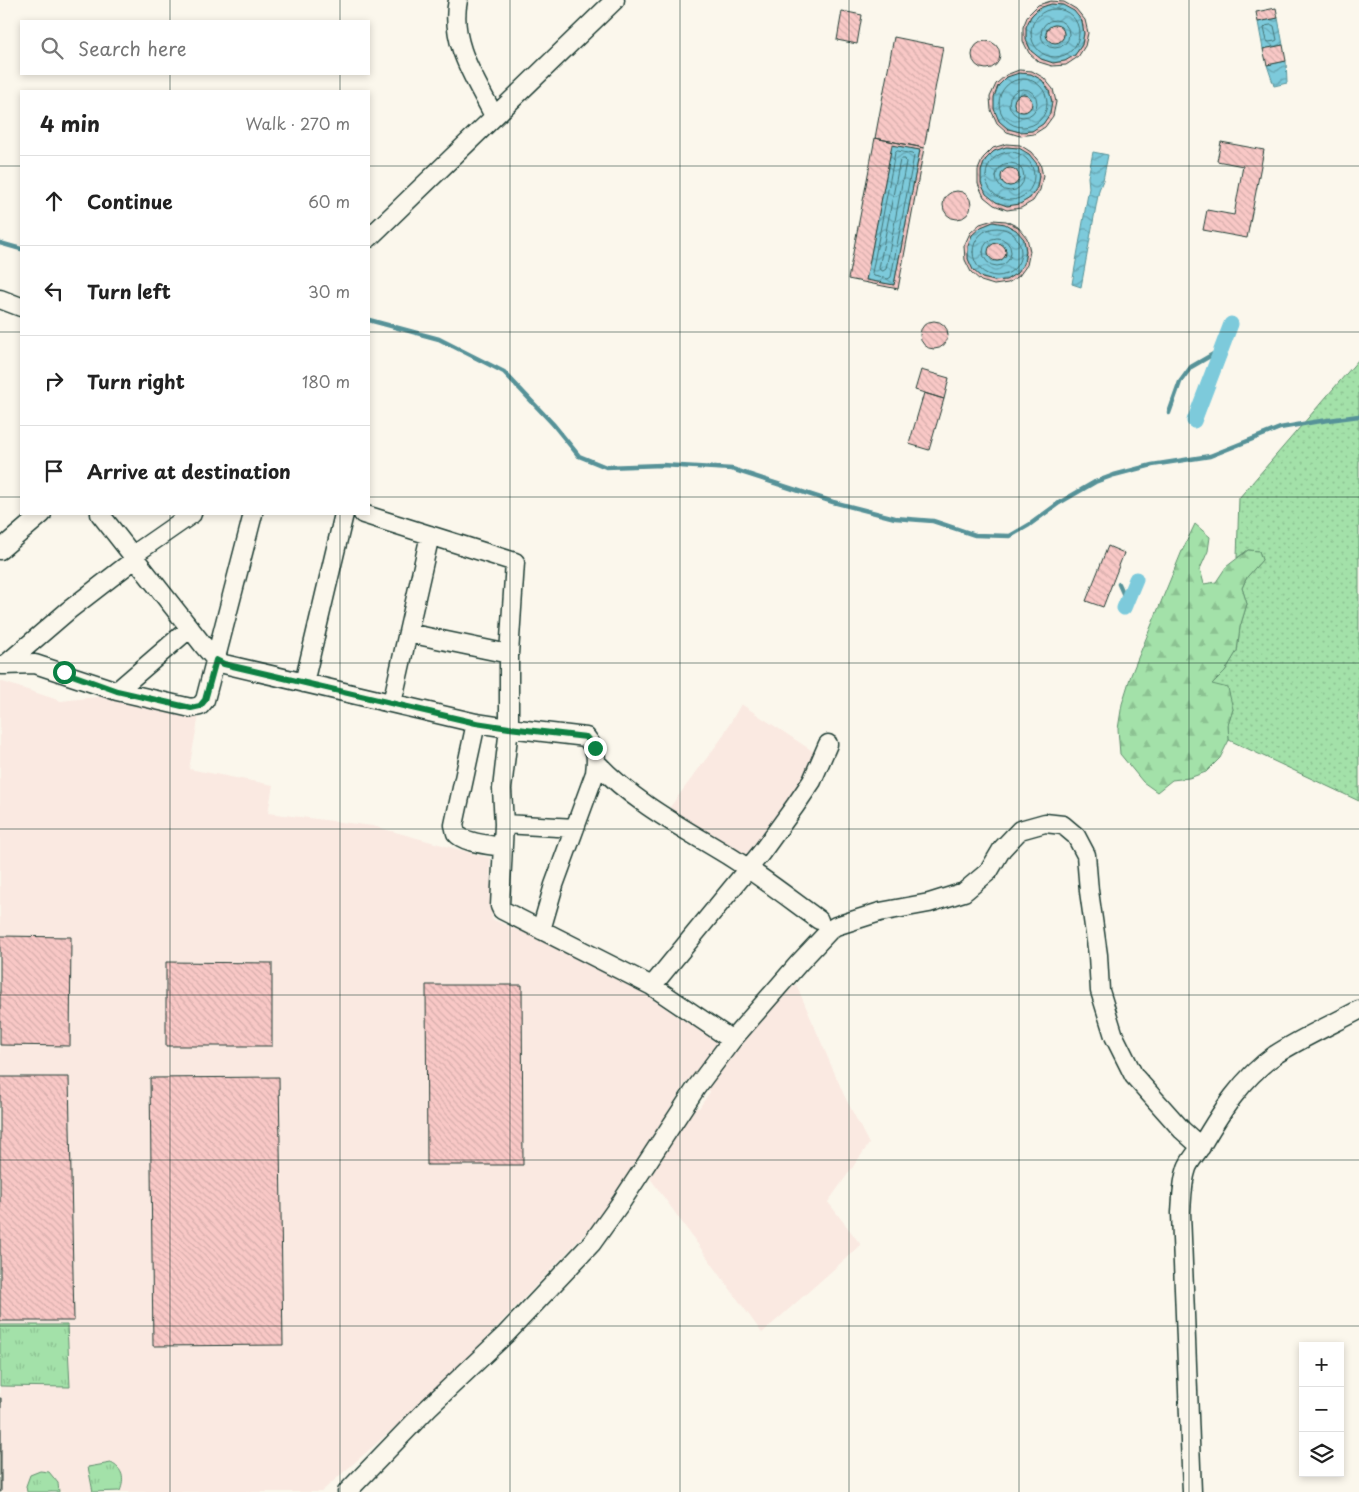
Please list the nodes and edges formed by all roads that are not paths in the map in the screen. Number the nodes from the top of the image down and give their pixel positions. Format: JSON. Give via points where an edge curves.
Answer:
{"nodes":[{"id":1,"x":458,"y":0,"type":"edge"},
{"id":2,"x":615,"y":0,"type":"edge"},
{"id":3,"x":494,"y":116,"type":"junction"},
{"id":4,"x":370,"y":237,"type":"edge"},
{"id":5,"x":0,"y":299,"type":"edge"},
{"id":6,"x":20,"y":307,"type":"edge"},
{"id":7,"x":41,"y":515,"type":"edge"},
{"id":8,"x":101,"y":515,"type":"edge"},
{"id":9,"x":191,"y":515,"type":"edge"},
{"id":10,"x":253,"y":515,"type":"edge"},
{"id":11,"x":344,"y":515,"type":"edge"},
{"id":12,"x":367,"y":515,"type":"edge"},
{"id":13,"x":430,"y":535,"type":"junction"},
{"id":14,"x":0,"y":550,"type":"edge"},
{"id":15,"x":134,"y":557,"type":"junction"},
{"id":16,"x":190,"y":628,"type":"junction"},
{"id":17,"x":408,"y":633,"type":"junction"},
{"id":18,"x":509,"y":654,"type":"junction"},
{"id":19,"x":216,"y":660,"type":"junction"},
{"id":20,"x":3,"y":665,"type":"edge"},
{"id":21,"x":304,"y":683,"type":"junction"},
{"id":22,"x":117,"y":691,"type":"junction"},
{"id":23,"x":392,"y":703,"type":"junction"},
{"id":24,"x":476,"y":723,"type":"junction"},
{"id":25,"x":509,"y":728,"type":"junction"},
{"id":26,"x":828,"y":744,"type":"dead end"},
{"id":27,"x":596,"y":762,"type":"junction"},
{"id":28,"x":504,"y":824,"type":"junction"},
{"id":29,"x":575,"y":828,"type":"junction"},
{"id":30,"x":502,"y":847,"type":"junction"},
{"id":31,"x":748,"y":869,"type":"junction"},
{"id":32,"x":819,"y":920,"type":"dead end"},
{"id":33,"x":541,"y":930,"type":"junction"},
{"id":34,"x":652,"y":986,"type":"junction"},
{"id":35,"x":1359,"y":1010,"type":"edge"},
{"id":36,"x":732,"y":1040,"type":"junction"},
{"id":37,"x":1201,"y":1146,"type":"junction"},
{"id":38,"x":347,"y":1492,"type":"edge"},
{"id":39,"x":1192,"y":1492,"type":"edge"}],
"edges":[{"from":1,"to":3,"type":"street","via":[[456,26],[461,49]]},
{"from":2,"to":3,"type":"street"},
{"from":3,"to":4,"type":"street"},
{"from":5,"to":6,"type":"street"},
{"from":7,"to":14,"type":"street"},
{"from":8,"to":15,"type":"street"},
{"from":9,"to":15,"type":"street"},
{"from":10,"to":19,"type":"street"},
{"from":11,"to":21,"type":"street"},
{"from":12,"to":13,"type":"street"},
{"from":13,"to":17,"type":"street"},
{"from":13,"to":18,"type":"street","via":[[515,562]]},
{"from":15,"to":16,"type":"street"},
{"from":15,"to":20,"type":"street"},
{"from":16,"to":19,"type":"street"},
{"from":16,"to":22,"type":"street"},
{"from":17,"to":18,"type":"street"},
{"from":17,"to":23,"type":"street"},
{"from":18,"to":25,"type":"street"},
{"from":19,"to":21,"type":"street"},
{"from":19,"to":22,"type":"street","via":[[205,700],[200,706],[191,708]]},
{"from":20,"to":22,"type":"street","via":[[35,664]]},
{"from":21,"to":23,"type":"street"},
{"from":23,"to":24,"type":"street"},
{"from":24,"to":25,"type":"street"},
{"from":24,"to":30,"type":"street","via":[[454,825],[462,838]]},
{"from":25,"to":27,"type":"street","via":[[586,737],[595,748]]},
{"from":25,"to":28,"type":"street","via":[[502,789]]},
{"from":26,"to":31,"type":"street","via":[[805,793]]},
{"from":27,"to":29,"type":"street","via":[[595,774]]},
{"from":27,"to":31,"type":"street","via":[[657,812]]},
{"from":28,"to":29,"type":"street"},
{"from":28,"to":30,"type":"street"},
{"from":29,"to":33,"type":"street"},
{"from":30,"to":33,"type":"street","via":[[500,906],[506,913]]},
{"from":31,"to":32,"type":"street"},
{"from":31,"to":34,"type":"street"},
{"from":33,"to":34,"type":"street"},
{"from":34,"to":36,"type":"street"},
{"from":35,"to":37,"type":"street","via":[[1299,1041],[1256,1070],[1223,1109]]},
{"from":36,"to":37,"type":"street","via":[[836,926],[964,892],[989,871],[1002,849],[1020,830],[1045,823],[1063,824],[1076,836],[1086,855],[1100,991],[1114,1036],[1134,1076],[1182,1130]]},
{"from":36,"to":38,"type":"street","via":[[592,1242],[506,1334]]},
{"from":37,"to":39,"type":"street","via":[[1187,1166],[1181,1213]]}]}
